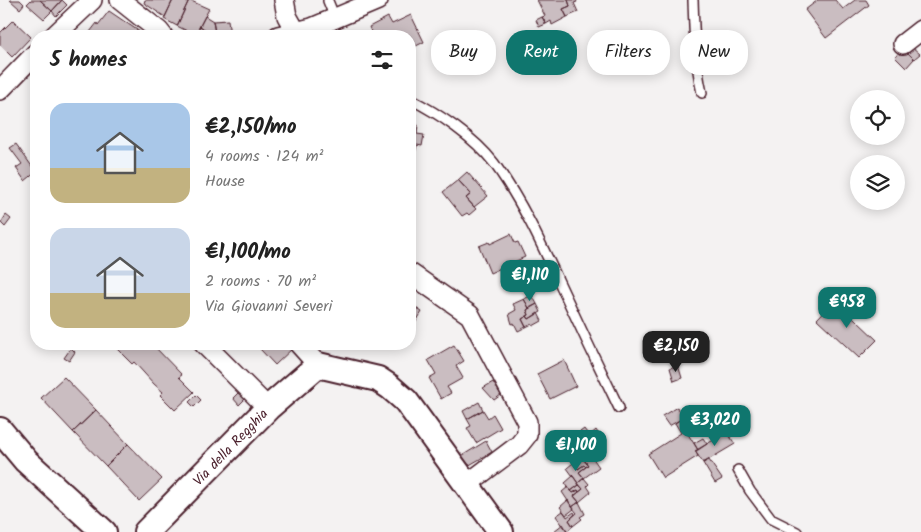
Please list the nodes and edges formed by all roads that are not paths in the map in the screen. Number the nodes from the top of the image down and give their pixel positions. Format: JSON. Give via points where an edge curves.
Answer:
{"nodes":[{"id":1,"x":92,"y":0,"type":"edge"},
{"id":2,"x":120,"y":0,"type":"edge"},
{"id":3,"x":284,"y":0,"type":"edge"},
{"id":4,"x":378,"y":0,"type":"edge"},
{"id":5,"x":694,"y":0,"type":"edge"},
{"id":6,"x":332,"y":9,"type":"edge"},
{"id":7,"x":60,"y":30,"type":"edge"},
{"id":8,"x":159,"y":30,"type":"edge"},
{"id":9,"x":299,"y":30,"type":"edge"},
{"id":10,"x":305,"y":30,"type":"edge"},
{"id":11,"x":921,"y":30,"type":"edge"},
{"id":12,"x":902,"y":44,"type":"dead end"},
{"id":13,"x":30,"y":59,"type":"edge"},
{"id":14,"x":0,"y":90,"type":"edge"},
{"id":15,"x":702,"y":93,"type":"dead end"},
{"id":16,"x":416,"y":102,"type":"edge"},
{"id":17,"x":416,"y":276,"type":"edge"},
{"id":18,"x":210,"y":350,"type":"edge"},
{"id":19,"x":304,"y":350,"type":"edge"},
{"id":20,"x":318,"y":365,"type":"junction"},
{"id":21,"x":268,"y":408,"type":"junction"},
{"id":22,"x":619,"y":408,"type":"dead end"},
{"id":23,"x":0,"y":430,"type":"edge"},
{"id":24,"x":738,"y":470,"type":"dead end"},
{"id":25,"x":466,"y":485,"type":"junction"},
{"id":26,"x":104,"y":532,"type":"edge"},
{"id":27,"x":146,"y":532,"type":"edge"},
{"id":28,"x":501,"y":532,"type":"edge"},
{"id":29,"x":797,"y":532,"type":"edge"}],
"edges":[{"from":1,"to":7,"type":"street"},
{"from":2,"to":8,"type":"street"},
{"from":3,"to":9,"type":"street","via":[[287,16]]},
{"from":4,"to":6,"type":"street"},
{"from":5,"to":15,"type":"lane","via":[[697,73]]},
{"from":6,"to":10,"type":"street"},
{"from":11,"to":12,"type":"street"},
{"from":13,"to":14,"type":"street"},
{"from":16,"to":22,"type":"lane","via":[[469,138],[493,162],[538,239]]},
{"from":17,"to":25,"type":"street","via":[[470,315],[527,422],[527,435],[519,445]]},
{"from":18,"to":21,"type":"street"},
{"from":19,"to":20,"type":"street"},
{"from":20,"to":21,"type":"street","name":"Via della Regghia"},
{"from":20,"to":25,"type":"street","via":[[378,379],[390,387],[406,401]]},
{"from":21,"to":27,"type":"street","name":"Via della Regghia"},
{"from":23,"to":26,"type":"street","via":[[26,461]]},
{"from":24,"to":29,"type":"lane","via":[[771,519]]},
{"from":25,"to":28,"type":"street"}]}
